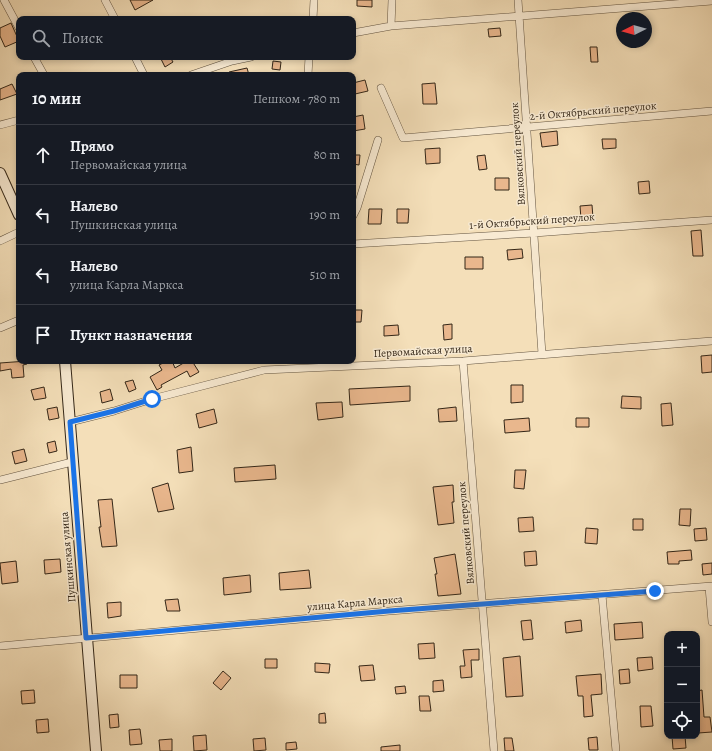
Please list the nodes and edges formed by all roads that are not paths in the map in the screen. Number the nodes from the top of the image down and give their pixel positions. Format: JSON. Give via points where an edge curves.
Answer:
{"nodes":[{"id":1,"x":4,"y":0,"type":"edge"},
{"id":2,"x":105,"y":0,"type":"edge"},
{"id":3,"x":314,"y":0,"type":"edge"},
{"id":4,"x":392,"y":0,"type":"edge"},
{"id":5,"x":518,"y":0,"type":"edge"},
{"id":6,"x":712,"y":1,"type":"edge"},
{"id":7,"x":113,"y":16,"type":"edge"},
{"id":8,"x":313,"y":16,"type":"edge"},
{"id":9,"x":519,"y":17,"type":"junction"},
{"id":10,"x":16,"y":22,"type":"edge"},
{"id":11,"x":391,"y":26,"type":"junction"},
{"id":12,"x":356,"y":32,"type":"edge"},
{"id":13,"x":36,"y":60,"type":"edge"},
{"id":14,"x":136,"y":60,"type":"edge"},
{"id":15,"x":237,"y":60,"type":"edge"},
{"id":16,"x":309,"y":60,"type":"edge"},
{"id":17,"x":42,"y":72,"type":"edge"},
{"id":18,"x":142,"y":72,"type":"edge"},
{"id":19,"x":200,"y":72,"type":"edge"},
{"id":20,"x":308,"y":72,"type":"edge"},
{"id":21,"x":381,"y":88,"type":"dead end"},
{"id":22,"x":712,"y":111,"type":"edge"},
{"id":23,"x":16,"y":121,"type":"edge"},
{"id":24,"x":0,"y":125,"type":"edge"},
{"id":25,"x":527,"y":127,"type":"junction"},
{"id":26,"x":378,"y":140,"type":"dead end"},
{"id":27,"x":0,"y":173,"type":"edge"},
{"id":28,"x":356,"y":207,"type":"edge"},
{"id":29,"x":16,"y":208,"type":"edge"},
{"id":30,"x":712,"y":220,"type":"edge"},
{"id":31,"x":16,"y":233,"type":"edge"},
{"id":32,"x":534,"y":233,"type":"junction"},
{"id":33,"x":0,"y":241,"type":"edge"},
{"id":34,"x":356,"y":244,"type":"edge"},
{"id":35,"x":16,"y":321,"type":"edge"},
{"id":36,"x":0,"y":328,"type":"edge"},
{"id":37,"x":712,"y":341,"type":"edge"},
{"id":38,"x":542,"y":354,"type":"junction"},
{"id":39,"x":463,"y":361,"type":"junction"},
{"id":40,"x":65,"y":364,"type":"edge"},
{"id":41,"x":70,"y":422,"type":"junction"},
{"id":42,"x":72,"y":462,"type":"junction"},
{"id":43,"x":0,"y":480,"type":"edge"},
{"id":44,"x":711,"y":586,"type":"edge"},
{"id":45,"x":602,"y":594,"type":"junction"},
{"id":46,"x":483,"y":603,"type":"junction"},
{"id":47,"x":712,"y":622,"type":"edge"},
{"id":48,"x":86,"y":638,"type":"junction"},
{"id":49,"x":0,"y":646,"type":"edge"},
{"id":50,"x":96,"y":751,"type":"edge"},
{"id":51,"x":494,"y":751,"type":"edge"},
{"id":52,"x":616,"y":751,"type":"edge"}],
"edges":[{"from":1,"to":10,"type":"street"},
{"from":2,"to":7,"type":"street"},
{"from":3,"to":8,"type":"street"},
{"from":4,"to":11,"type":"street"},
{"from":5,"to":9,"type":"street","name":"Вялковский переулок"},
{"from":6,"to":9,"type":"street"},
{"from":9,"to":11,"type":"street"},
{"from":9,"to":25,"type":"street","name":"Вялковский переулок"},
{"from":11,"to":12,"type":"street"},
{"from":13,"to":17,"type":"street"},
{"from":14,"to":18,"type":"street"},
{"from":15,"to":19,"type":"street"},
{"from":16,"to":20,"type":"street"},
{"from":21,"to":25,"type":"street","name":"2-й Октябрьский переулок","via":[[403,138]]},
{"from":22,"to":25,"type":"street","name":"2-й Октябрьский переулок"},
{"from":23,"to":24,"type":"street"},
{"from":25,"to":32,"type":"street","name":"Вялковский переулок"},
{"from":26,"to":28,"type":"street"},
{"from":27,"to":29,"type":"street"},
{"from":30,"to":32,"type":"street","name":"1-й Октябрьский переулок"},
{"from":31,"to":33,"type":"street"},
{"from":32,"to":34,"type":"street","name":"1-й Октябрьский переулок"},
{"from":32,"to":38,"type":"street","name":"Вялковский переулок"},
{"from":35,"to":36,"type":"street"},
{"from":37,"to":38,"type":"street","name":"Первомайская улица"},
{"from":38,"to":39,"type":"street","name":"Первомайская улица"},
{"from":39,"to":41,"type":"street","name":"Первомайская улица","via":[[264,370]]},
{"from":39,"to":46,"type":"street","name":"Вялковский переулок"},
{"from":40,"to":41,"type":"street","name":"Пушкинская улица"},
{"from":41,"to":42,"type":"street","name":"Пушкинская улица"},
{"from":42,"to":43,"type":"street"},
{"from":42,"to":48,"type":"street","name":"Пушкинская улица"},
{"from":44,"to":45,"type":"street","name":"улица Карла Маркса"},
{"from":44,"to":47,"type":"street"},
{"from":45,"to":46,"type":"street","name":"улица Карла Маркса"},
{"from":45,"to":52,"type":"street"},
{"from":46,"to":48,"type":"street","name":"улица Карла Маркса"},
{"from":46,"to":51,"type":"street","name":"Вялковский переулок"},
{"from":48,"to":49,"type":"street","name":"улица Карла Маркса"},
{"from":48,"to":50,"type":"street","name":"Пушкинская улица"}]}
